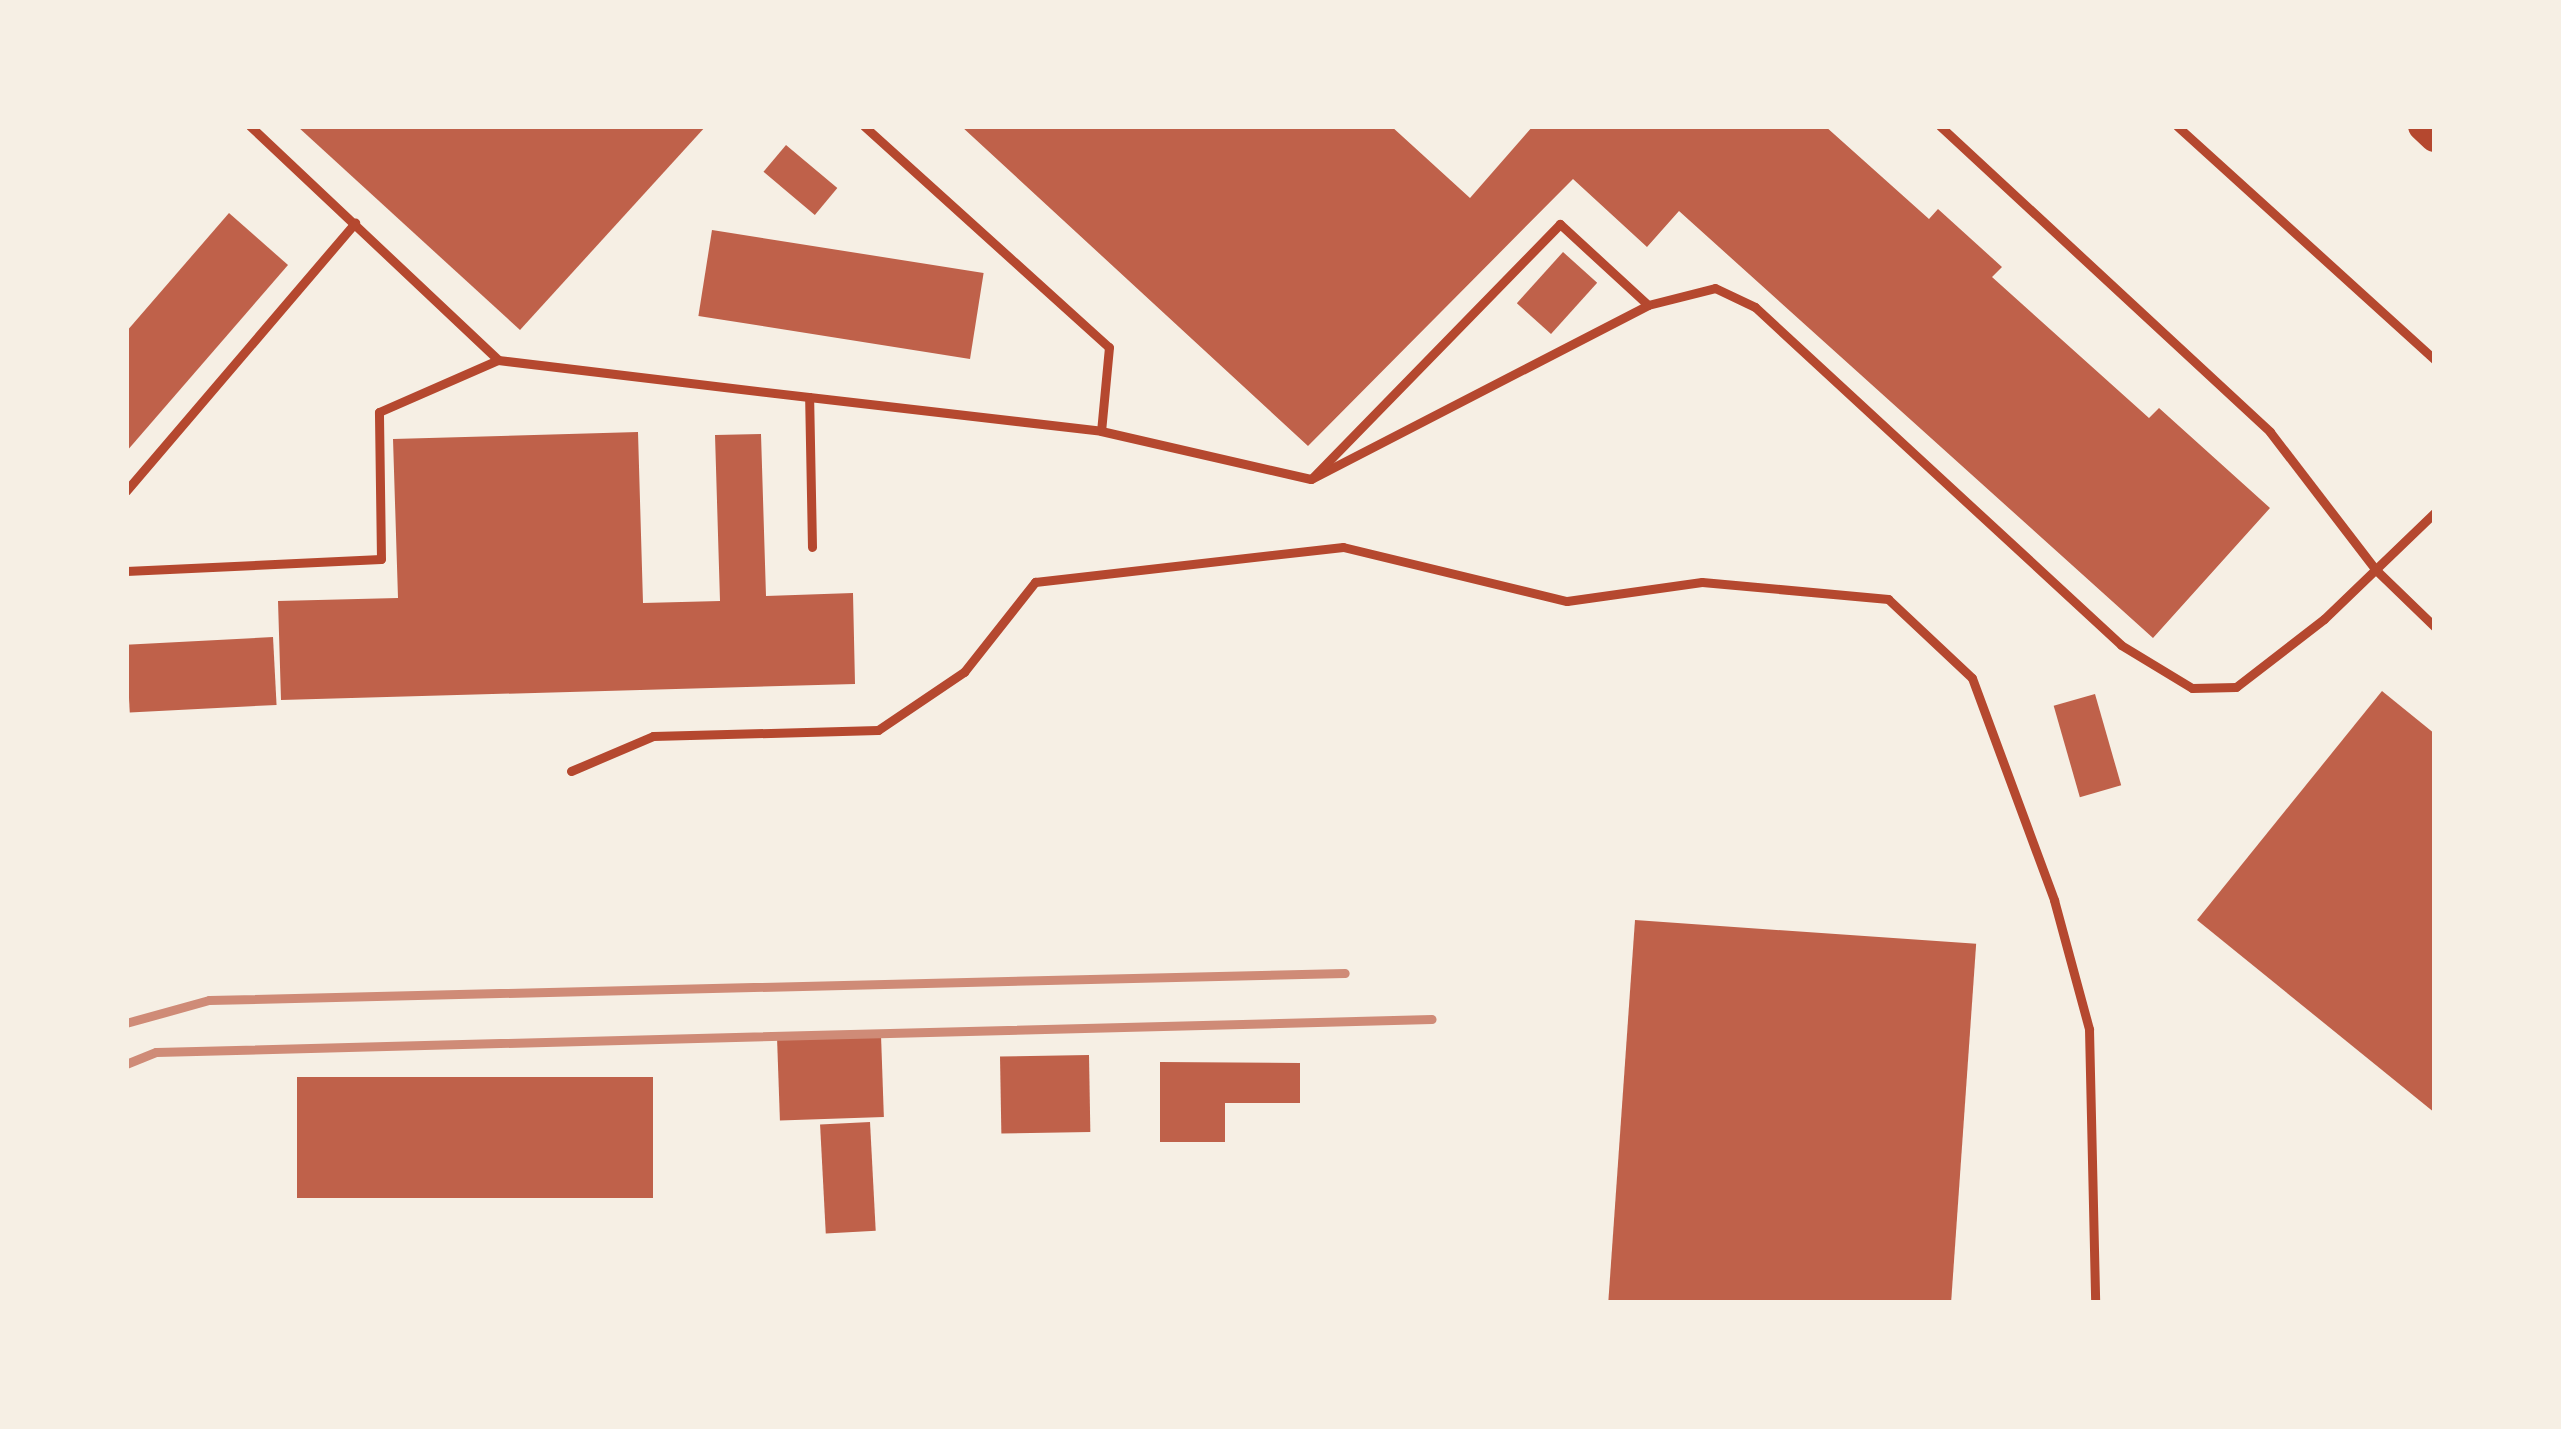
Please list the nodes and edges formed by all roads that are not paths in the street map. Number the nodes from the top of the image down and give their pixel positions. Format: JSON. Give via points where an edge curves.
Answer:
{"nodes":[{"id":1,"x":250,"y":126,"type":"edge"},
{"id":2,"x":864,"y":126,"type":"edge"},
{"id":3,"x":1940,"y":126,"type":"edge"},
{"id":4,"x":2177,"y":126,"type":"edge"},
{"id":5,"x":2423,"y":126,"type":"edge"},
{"id":6,"x":2435,"y":137,"type":"edge"},
{"id":7,"x":355,"y":223,"type":"junction"},
{"id":8,"x":1648,"y":305,"type":"junction"},
{"id":9,"x":498,"y":360,"type":"junction"},
{"id":10,"x":2435,"y":360,"type":"edge"},
{"id":11,"x":809,"y":397,"type":"junction"},
{"id":12,"x":1101,"y":431,"type":"junction"},
{"id":13,"x":1311,"y":479,"type":"junction"},
{"id":14,"x":126,"y":490,"type":"edge"},
{"id":15,"x":2435,"y":512,"type":"edge"},
{"id":16,"x":812,"y":547,"type":"dead end"},
{"id":17,"x":2374,"y":569,"type":"junction"},
{"id":18,"x":126,"y":571,"type":"edge"},
{"id":19,"x":2435,"y":627,"type":"edge"},
{"id":20,"x":571,"y":771,"type":"dead end"},
{"id":21,"x":2095,"y":1303,"type":"edge"}],
"edges":[{"from":1,"to":7,"type":"lane"},
{"from":2,"to":12,"type":"lane","via":[[1109,347]]},
{"from":3,"to":17,"type":"lane","via":[[2270,432]]},
{"from":4,"to":10,"type":"lane"},
{"from":5,"to":6,"type":"main road"},
{"from":7,"to":9,"type":"lane"},
{"from":7,"to":14,"type":"lane"},
{"from":8,"to":13,"type":"lane"},
{"from":8,"to":13,"type":"lane","via":[[1560,224]]},
{"from":8,"to":17,"type":"lane","via":[[1715,288],[1755,307],[2121,645],[2192,688],[2236,687]]},
{"from":9,"to":11,"type":"lane"},
{"from":9,"to":18,"type":"lane","via":[[379,412],[381,559]]},
{"from":11,"to":12,"type":"lane"},
{"from":11,"to":16,"type":"lane"},
{"from":12,"to":13,"type":"lane"},
{"from":15,"to":17,"type":"lane"},
{"from":17,"to":19,"type":"lane"},
{"from":20,"to":21,"type":"lane","via":[[653,736],[878,730],[964,672],[1035,582],[1058,578],[1343,547],[1567,602],[1702,582],[1888,599],[1972,678],[2054,900],[2089,1029]]}]}
